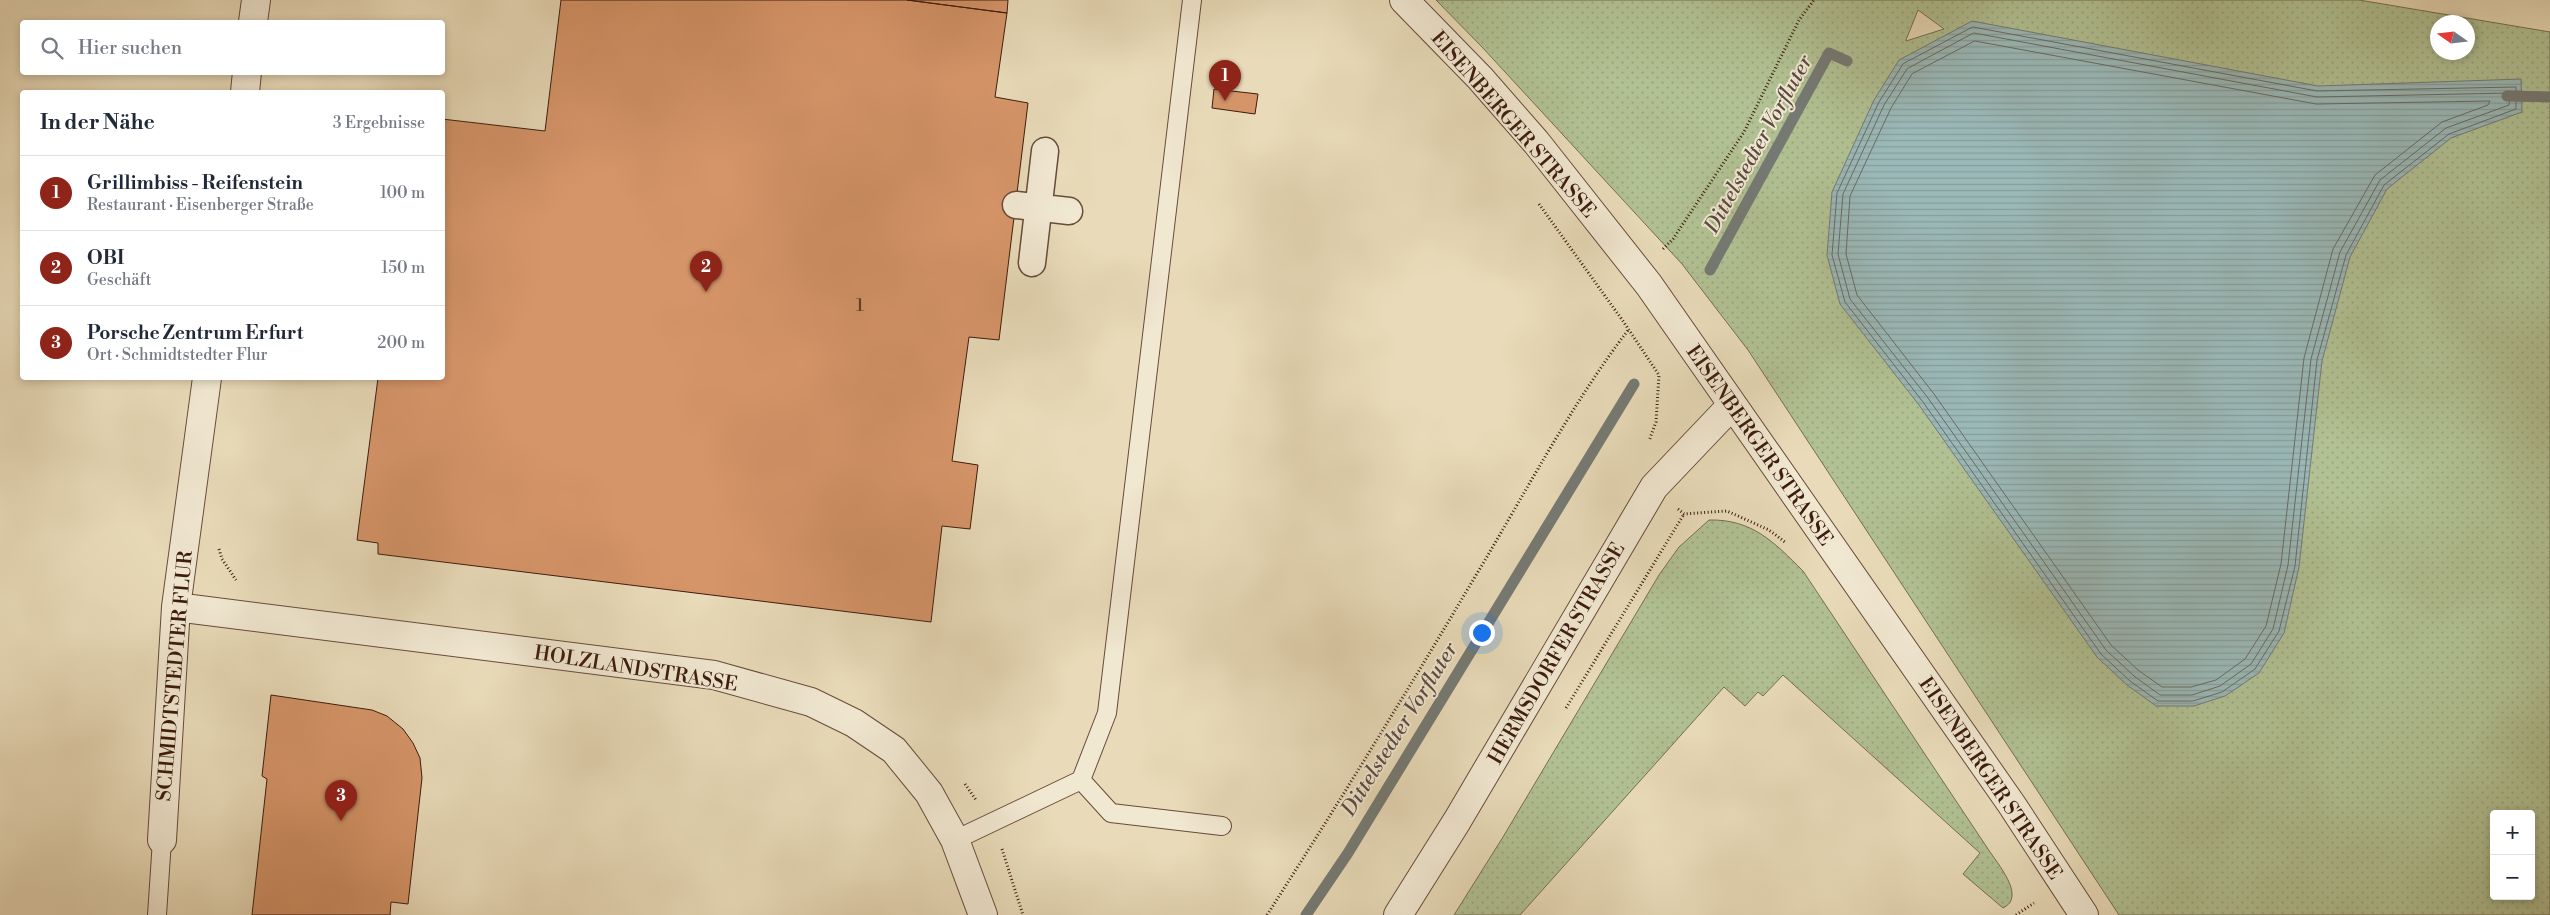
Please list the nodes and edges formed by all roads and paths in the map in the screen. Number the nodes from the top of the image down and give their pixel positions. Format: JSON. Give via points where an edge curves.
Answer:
{"nodes":[{"id":1,"x":256,"y":0,"type":"edge"},
{"id":2,"x":1192,"y":0,"type":"edge"},
{"id":3,"x":1404,"y":0,"type":"edge"},
{"id":4,"x":1814,"y":0,"type":"edge"},
{"id":5,"x":253,"y":20,"type":"edge"},
{"id":6,"x":247,"y":75,"type":"edge"},
{"id":7,"x":245,"y":90,"type":"edge"},
{"id":8,"x":1046,"y":151,"type":"dead end"},
{"id":9,"x":1536,"y":201,"type":"dead end"},
{"id":10,"x":1027,"y":207,"type":"junction"},
{"id":11,"x":1069,"y":211,"type":"dead end"},
{"id":12,"x":1032,"y":263,"type":"dead end"},
{"id":13,"x":1640,"y":274,"type":"junction"},
{"id":14,"x":1629,"y":329,"type":"junction"},
{"id":15,"x":207,"y":380,"type":"edge"},
{"id":16,"x":1732,"y":405,"type":"junction"},
{"id":17,"x":1646,"y":446,"type":"dead end"},
{"id":18,"x":1684,"y":514,"type":"dead end"},
{"id":19,"x":1791,"y":546,"type":"dead end"},
{"id":20,"x":176,"y":607,"type":"junction"},
{"id":21,"x":1081,"y":780,"type":"junction"},
{"id":22,"x":1222,"y":826,"type":"dead end"},
{"id":23,"x":162,"y":840,"type":"joint"},
{"id":24,"x":955,"y":840,"type":"junction"},
{"id":25,"x":2029,"y":894,"type":"dead end"},
{"id":26,"x":2034,"y":902,"type":"junction"},
{"id":27,"x":2038,"y":909,"type":"dead end"},
{"id":28,"x":158,"y":915,"type":"edge"},
{"id":29,"x":983,"y":915,"type":"edge"},
{"id":30,"x":1267,"y":915,"type":"edge"},
{"id":31,"x":1398,"y":915,"type":"edge"},
{"id":32,"x":2016,"y":915,"type":"edge"},
{"id":33,"x":2084,"y":915,"type":"edge"}],
"edges":[{"from":1,"to":5,"type":"street"},
{"from":2,"to":21,"type":"lane","via":[[1106,714]]},
{"from":3,"to":13,"type":"street","name":"EISENBERGER STRASSE","via":[[1480,78],[1536,142]]},
{"from":4,"to":13,"type":"path","via":[[1799,20],[1744,132],[1673,239]]},
{"from":6,"to":7,"type":"street"},
{"from":8,"to":10,"type":"street"},
{"from":9,"to":14,"type":"path"},
{"from":10,"to":11,"type":"street"},
{"from":10,"to":12,"type":"street"},
{"from":13,"to":16,"type":"street","name":"EISENBERGER STRASSE"},
{"from":14,"to":17,"type":"path","via":[[1659,375],[1656,422]]},
{"from":14,"to":30,"type":"path","via":[[1611,352],[1368,756]]},
{"from":15,"to":20,"type":"street","name":"SCHMIDTSTEDTER FLUR"},
{"from":16,"to":31,"type":"street","name":"HERMSDORFER STRASSE","via":[[1654,487]]},
{"from":16,"to":33,"type":"street","name":"EISENBERGER STRASSE","via":[[2012,805]]},
{"from":18,"to":19,"type":"path","via":[[1727,511],[1769,530]]},
{"from":20,"to":23,"type":"street","name":"SCHMIDTSTEDTER FLUR"},
{"from":20,"to":24,"type":"street","name":"HOLZLANDSTRASSE","via":[[714,675],[812,702],[854,723],[894,750],[929,792]]},
{"from":21,"to":22,"type":"lane","via":[[1111,813]]},
{"from":21,"to":24,"type":"lane"},
{"from":23,"to":28,"type":"lane","name":"SCHMIDTSTEDTER FLUR"},
{"from":24,"to":29,"type":"street","name":"HOLZLANDSTRASSE"},
{"from":25,"to":26,"type":"path"},
{"from":26,"to":27,"type":"path"},
{"from":26,"to":32,"type":"path"}]}
